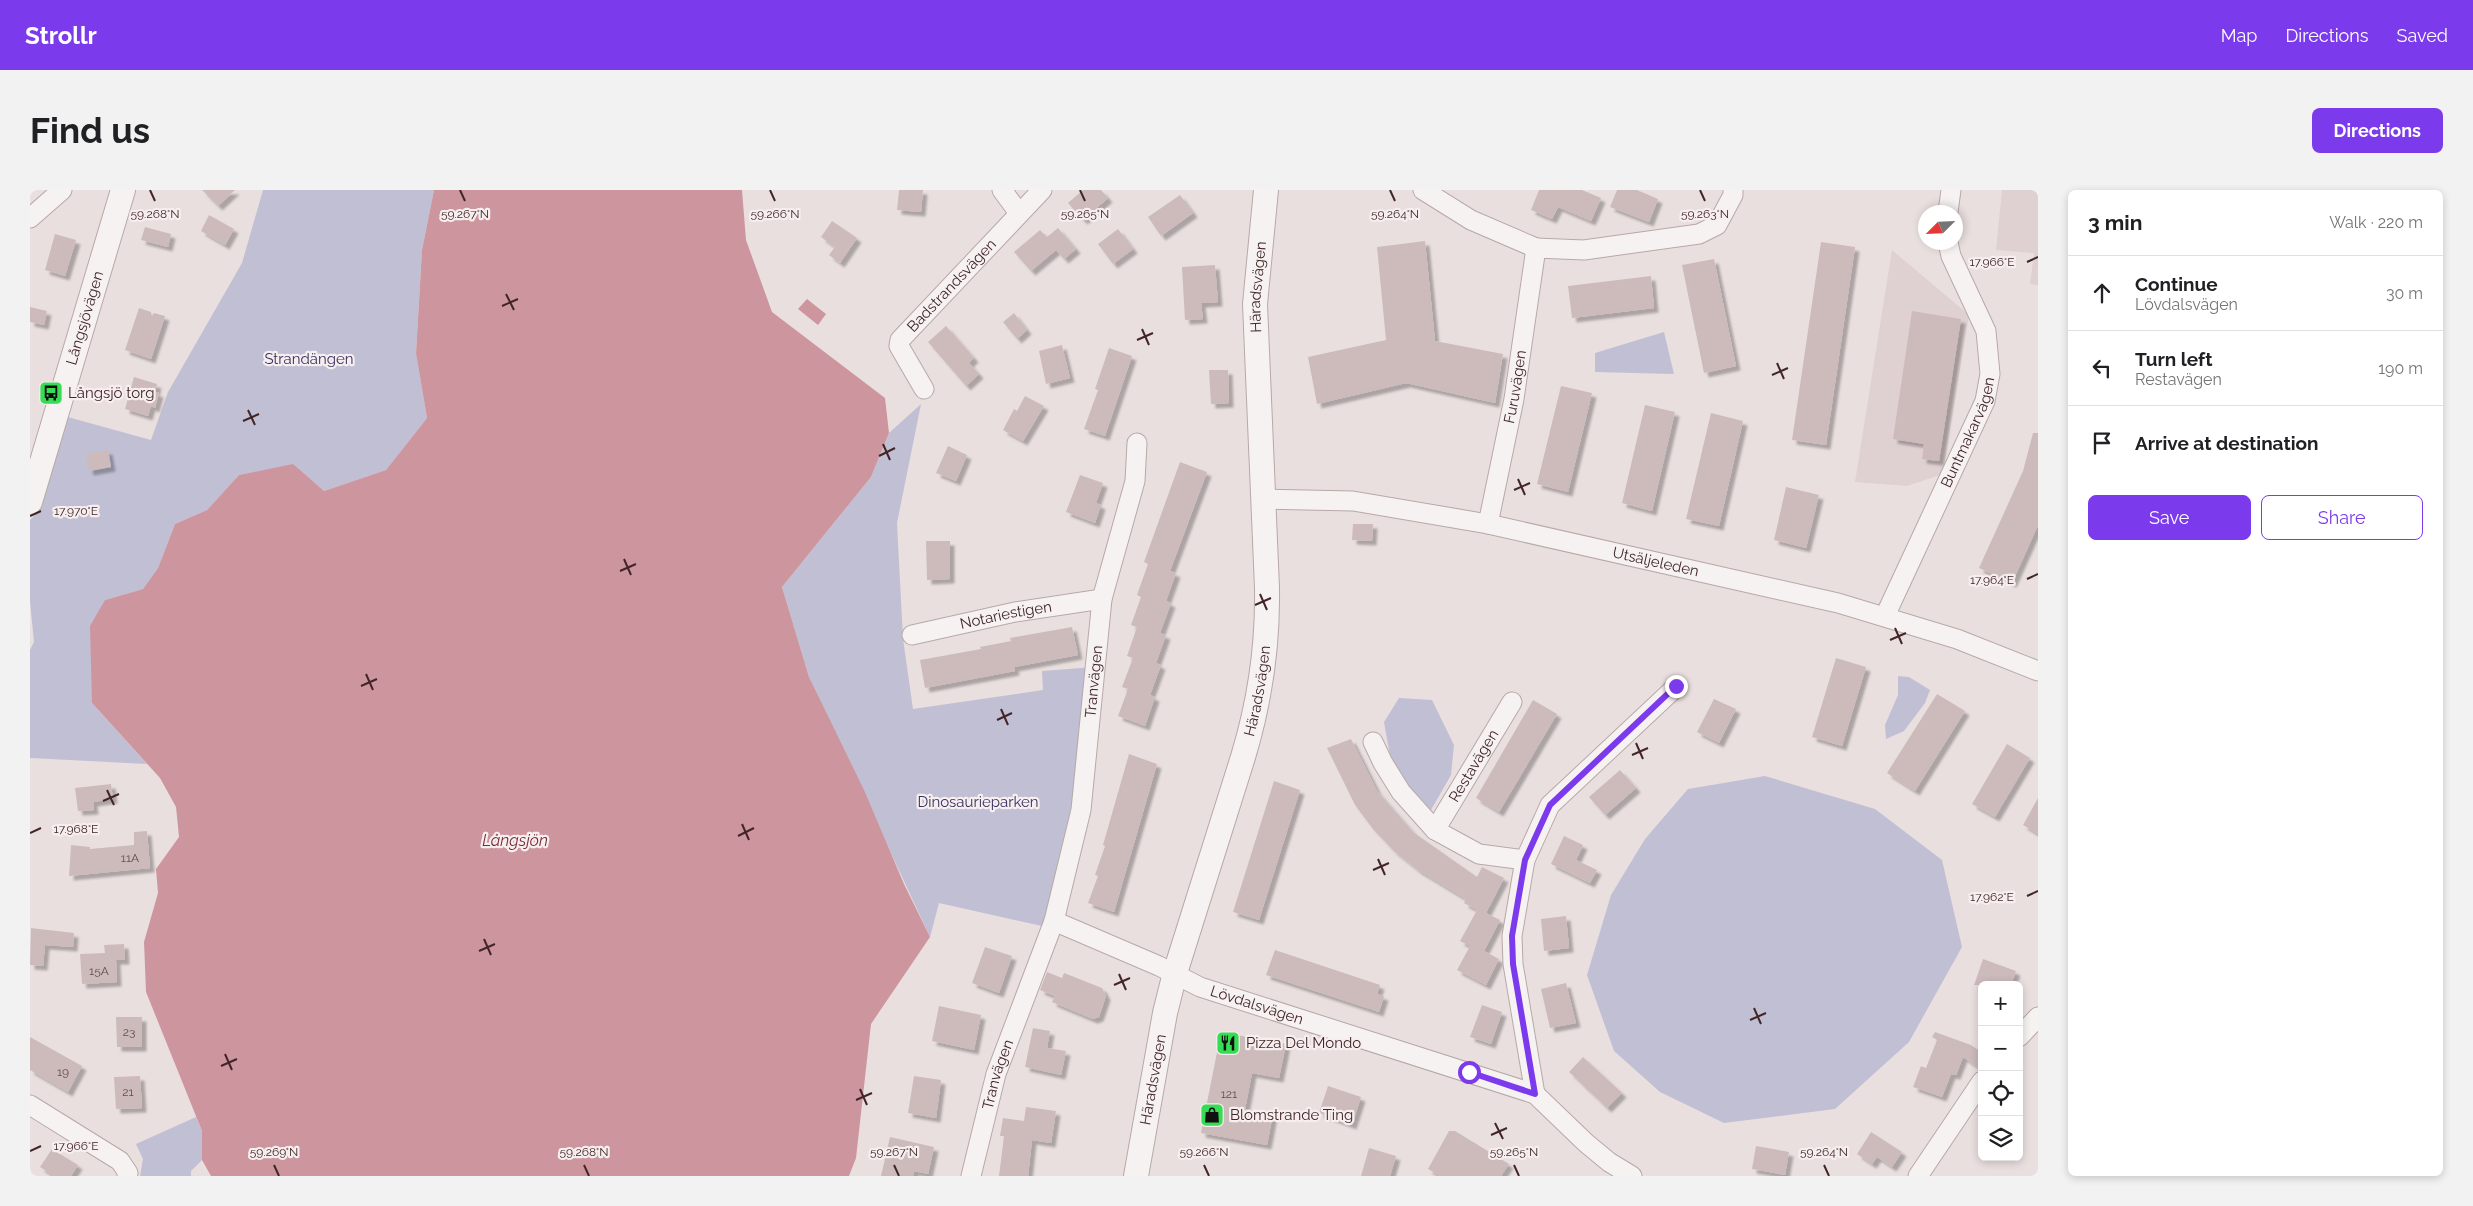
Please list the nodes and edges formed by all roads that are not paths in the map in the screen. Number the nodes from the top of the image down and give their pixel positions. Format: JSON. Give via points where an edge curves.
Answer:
{"nodes":[{"id":1,"x":62,"y":190,"type":"edge"},
{"id":2,"x":123,"y":190,"type":"edge"},
{"id":3,"x":1002,"y":190,"type":"edge"},
{"id":4,"x":1042,"y":190,"type":"edge"},
{"id":5,"x":1266,"y":190,"type":"edge"},
{"id":6,"x":1423,"y":190,"type":"edge"},
{"id":7,"x":1733,"y":190,"type":"edge"},
{"id":8,"x":1951,"y":190,"type":"edge"},
{"id":9,"x":1949,"y":205,"type":"edge"},
{"id":10,"x":1019,"y":213,"type":"junction"},
{"id":11,"x":30,"y":218,"type":"edge"},
{"id":12,"x":1536,"y":248,"type":"junction"},
{"id":13,"x":1950,"y":250,"type":"edge"},
{"id":14,"x":924,"y":388,"type":"dead end"},
{"id":15,"x":1138,"y":443,"type":"dead end"},
{"id":16,"x":1264,"y":499,"type":"junction"},
{"id":17,"x":30,"y":502,"type":"edge"},
{"id":18,"x":1488,"y":524,"type":"junction"},
{"id":19,"x":1102,"y":599,"type":"junction"},
{"id":20,"x":1885,"y":616,"type":"junction"},
{"id":21,"x":912,"y":635,"type":"dead end"},
{"id":22,"x":2038,"y":671,"type":"edge"},
{"id":23,"x":1676,"y":686,"type":"dead end"},
{"id":24,"x":1512,"y":702,"type":"dead end"},
{"id":25,"x":1373,"y":742,"type":"dead end"},
{"id":26,"x":1436,"y":830,"type":"junction"},
{"id":27,"x":1525,"y":860,"type":"junction"},
{"id":28,"x":1054,"y":921,"type":"junction"},
{"id":29,"x":1174,"y":973,"type":"junction"},
{"id":30,"x":2038,"y":1017,"type":"edge"},
{"id":31,"x":2023,"y":1033,"type":"edge"},
{"id":32,"x":1978,"y":1087,"type":"edge"},
{"id":33,"x":1535,"y":1094,"type":"junction"},
{"id":34,"x":30,"y":1105,"type":"edge"},
{"id":35,"x":127,"y":1176,"type":"edge"},
{"id":36,"x":971,"y":1176,"type":"edge"},
{"id":37,"x":1136,"y":1176,"type":"edge"},
{"id":38,"x":1632,"y":1176,"type":"edge"},
{"id":39,"x":1918,"y":1176,"type":"edge"}],
"edges":[{"from":1,"to":11,"type":"street"},
{"from":2,"to":17,"type":"street","name":"Långsjövägen"},
{"from":3,"to":10,"type":"street"},
{"from":4,"to":10,"type":"street","name":"Badstrandsvägen"},
{"from":5,"to":16,"type":"street","name":"Häradsvägen","via":[[1255,304]]},
{"from":6,"to":12,"type":"street","via":[[1471,220]]},
{"from":7,"to":12,"type":"street","via":[[1717,225],[1699,234],[1584,250]]},
{"from":8,"to":9,"type":"street"},
{"from":10,"to":14,"type":"street","name":"Badstrandsvägen","via":[[900,340],[899,346]]},
{"from":12,"to":18,"type":"street","name":"Furuvägen","via":[[1514,399]]},
{"from":13,"to":20,"type":"street","name":"Buntmakarvägen","via":[[1986,331],[1990,374],[1985,401]]},
{"from":15,"to":19,"type":"street","name":"Tranvägen","via":[[1135,480]]},
{"from":16,"to":18,"type":"street","name":"Utsäljeleden","via":[[1353,500]]},
{"from":16,"to":29,"type":"street","name":"Häradsvägen","via":[[1268,624],[1261,688],[1243,757]]},
{"from":18,"to":20,"type":"street","name":"Utsäljeleden"},
{"from":19,"to":21,"type":"street","name":"Notariestigen","via":[[1015,612]]},
{"from":19,"to":28,"type":"street","name":"Tranvägen","via":[[1081,810]]},
{"from":20,"to":22,"type":"street","name":"Utsäljeleden","via":[[1957,639]]},
{"from":23,"to":27,"type":"street","via":[[1550,805]]},
{"from":24,"to":26,"type":"street","name":"Restavägen"},
{"from":25,"to":26,"type":"street","via":[[1401,792]]},
{"from":26,"to":27,"type":"street","via":[[1479,854]]},
{"from":27,"to":33,"type":"street","via":[[1512,936],[1513,964]]},
{"from":28,"to":29,"type":"street"},
{"from":28,"to":36,"type":"street","name":"Tranvägen","via":[[996,1074]]},
{"from":29,"to":33,"type":"street","name":"Lövdalsvägen","via":[[1200,987]]},
{"from":29,"to":37,"type":"street","name":"Häradsvägen"},
{"from":30,"to":31,"type":"street"},
{"from":32,"to":39,"type":"street"},
{"from":33,"to":38,"type":"street","name":"Lövdalsvägen","via":[[1586,1143]]},
{"from":34,"to":35,"type":"street","via":[[120,1161]]}]}
